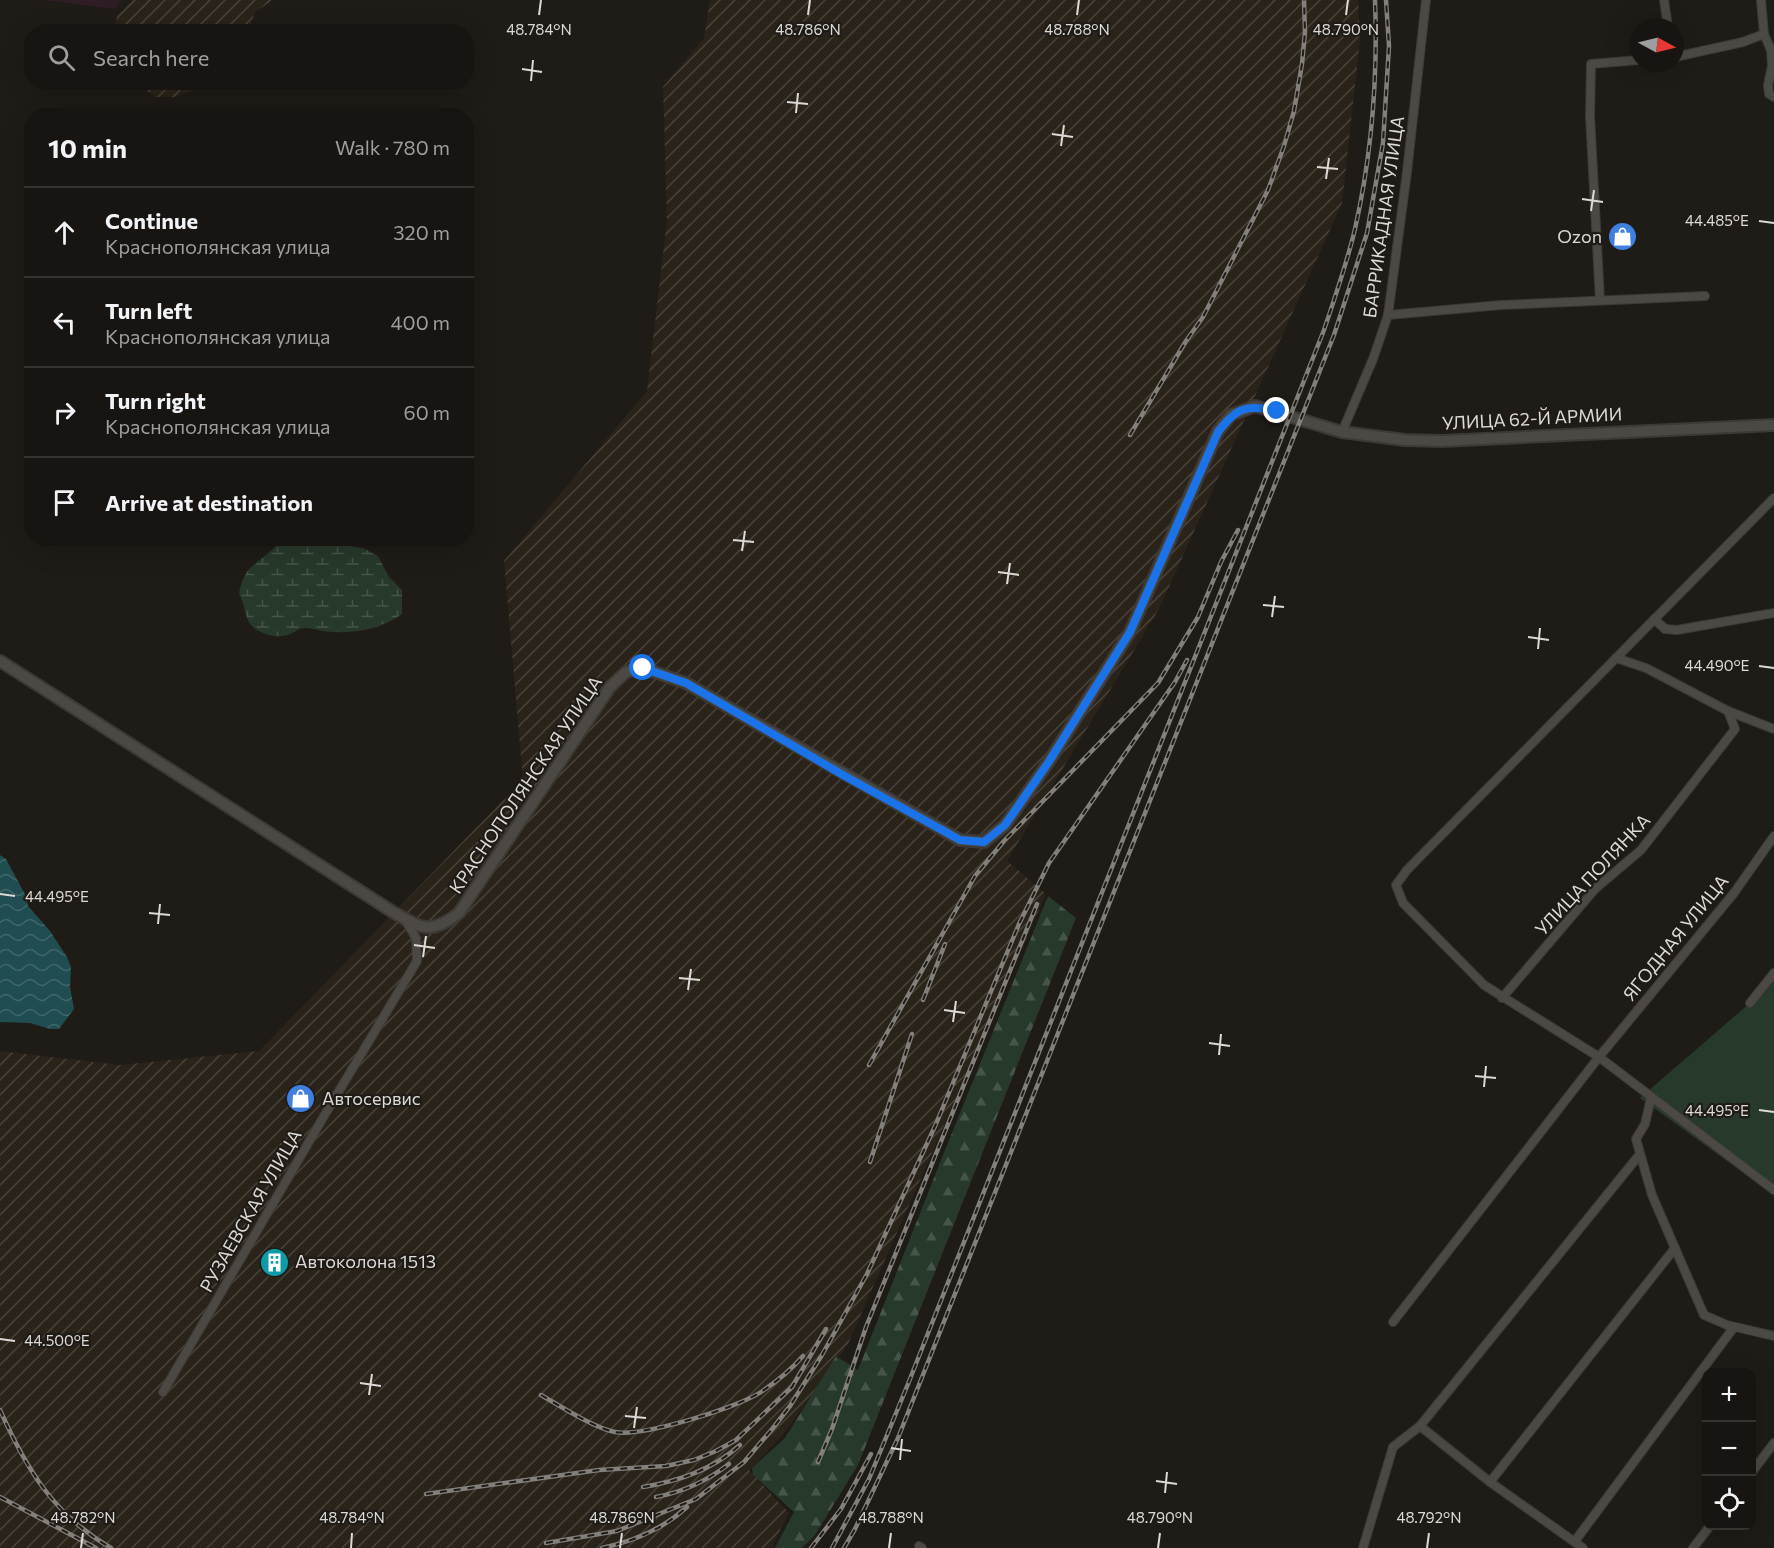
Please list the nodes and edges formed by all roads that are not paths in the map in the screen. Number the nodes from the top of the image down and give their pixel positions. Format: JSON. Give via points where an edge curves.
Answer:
{"nodes":[{"id":1,"x":1426,"y":0,"type":"edge"},
{"id":2,"x":1664,"y":0,"type":"edge"},
{"id":3,"x":1761,"y":0,"type":"edge"},
{"id":4,"x":1667,"y":18,"type":"edge"},
{"id":5,"x":1764,"y":34,"type":"junction"},
{"id":6,"x":1684,"y":55,"type":"edge"},
{"id":7,"x":1630,"y":61,"type":"edge"},
{"id":8,"x":1774,"y":97,"type":"edge"},
{"id":9,"x":1705,"y":296,"type":"dead end"},
{"id":10,"x":1600,"y":300,"type":"junction"},
{"id":11,"x":1388,"y":315,"type":"junction"},
{"id":12,"x":1295,"y":417,"type":"joint"},
{"id":13,"x":1774,"y":424,"type":"edge"},
{"id":14,"x":1342,"y":432,"type":"junction"},
{"id":15,"x":1774,"y":498,"type":"edge"},
{"id":16,"x":1774,"y":613,"type":"edge"},
{"id":17,"x":1654,"y":619,"type":"junction"},
{"id":18,"x":1616,"y":658,"type":"junction"},
{"id":19,"x":0,"y":662,"type":"edge"},
{"id":20,"x":1728,"y":711,"type":"junction"},
{"id":21,"x":1774,"y":729,"type":"edge"},
{"id":22,"x":1774,"y":836,"type":"edge"},
{"id":23,"x":404,"y":918,"type":"junction"},
{"id":24,"x":1774,"y":973,"type":"edge"},
{"id":25,"x":1502,"y":998,"type":"junction"},
{"id":26,"x":1750,"y":1003,"type":"dead end"},
{"id":27,"x":1599,"y":1057,"type":"junction"},
{"id":28,"x":1651,"y":1098,"type":"junction"},
{"id":29,"x":1640,"y":1154,"type":"junction"},
{"id":30,"x":1774,"y":1190,"type":"edge"},
{"id":31,"x":1675,"y":1248,"type":"junction"},
{"id":32,"x":1393,"y":1322,"type":"dead end"},
{"id":33,"x":1734,"y":1327,"type":"junction"},
{"id":34,"x":1774,"y":1336,"type":"edge"},
{"id":35,"x":163,"y":1392,"type":"dead end"},
{"id":36,"x":1420,"y":1426,"type":"junction"},
{"id":37,"x":1774,"y":1443,"type":"edge"},
{"id":38,"x":1756,"y":1467,"type":"edge"},
{"id":39,"x":1490,"y":1482,"type":"junction"},
{"id":40,"x":1707,"y":1530,"type":"edge"},
{"id":41,"x":1575,"y":1541,"type":"junction"},
{"id":42,"x":1363,"y":1548,"type":"edge"},
{"id":43,"x":1583,"y":1548,"type":"edge"},
{"id":44,"x":1693,"y":1548,"type":"edge"}],
"edges":[{"from":1,"to":11,"type":"street","name":"БАРРИКАДНАЯ УЛИЦА"},
{"from":2,"to":4,"type":"street"},
{"from":3,"to":5,"type":"street"},
{"from":5,"to":6,"type":"street"},
{"from":5,"to":8,"type":"street","via":[[1771,50],[1769,94]]},
{"from":7,"to":10,"type":"street","via":[[1591,64]]},
{"from":9,"to":10,"type":"street"},
{"from":10,"to":11,"type":"street"},
{"from":11,"to":14,"type":"street","name":"БАРРИКАДНАЯ УЛИЦА"},
{"from":12,"to":14,"type":"street","name":"УЛИЦА 62-Й АРМИИ"},
{"from":12,"to":23,"type":"street","name":"КРАСНОПОЛЯНСКАЯ УЛИЦА","via":[[1255,406],[1231,415],[1218,432],[1130,632],[1005,825],[984,842],[960,840],[686,683],[643,668],[626,672],[610,687],[459,913],[444,925],[430,928]]},
{"from":13,"to":14,"type":"street","name":"УЛИЦА 62-Й АРМИИ","via":[[1442,441]]},
{"from":15,"to":17,"type":"street"},
{"from":16,"to":17,"type":"street","via":[[1677,630],[1665,629]]},
{"from":17,"to":18,"type":"street"},
{"from":18,"to":20,"type":"street","via":[[1646,668]]},
{"from":18,"to":25,"type":"street","via":[[1396,885],[1403,903],[1484,985]]},
{"from":19,"to":23,"type":"street","name":"КРАСНОПОЛЯНСКАЯ УЛИЦА"},
{"from":20,"to":21,"type":"street"},
{"from":20,"to":25,"type":"street","name":"УЛИЦА ПОЛЯНКА","via":[[1735,729],[1641,850],[1595,889]]},
{"from":22,"to":27,"type":"street","name":"ЯГОДНАЯ УЛИЦА","via":[[1734,893]]},
{"from":23,"to":35,"type":"street","name":"РУЗАЕВСКАЯ УЛИЦА","via":[[416,938],[417,961]]},
{"from":24,"to":26,"type":"street"},
{"from":25,"to":27,"type":"street"},
{"from":27,"to":28,"type":"street"},
{"from":27,"to":32,"type":"street","name":"ЯГОДНАЯ УЛИЦА"},
{"from":28,"to":29,"type":"street","via":[[1645,1124],[1636,1139]]},
{"from":28,"to":30,"type":"street"},
{"from":29,"to":31,"type":"street","via":[[1652,1195]]},
{"from":29,"to":36,"type":"street"},
{"from":31,"to":33,"type":"street","via":[[1704,1315]]},
{"from":31,"to":39,"type":"street"},
{"from":33,"to":34,"type":"street"},
{"from":33,"to":41,"type":"street"},
{"from":36,"to":39,"type":"street"},
{"from":36,"to":42,"type":"street","via":[[1394,1447]]},
{"from":37,"to":38,"type":"street"},
{"from":39,"to":41,"type":"street"},
{"from":40,"to":44,"type":"street"},
{"from":41,"to":43,"type":"street"}]}
